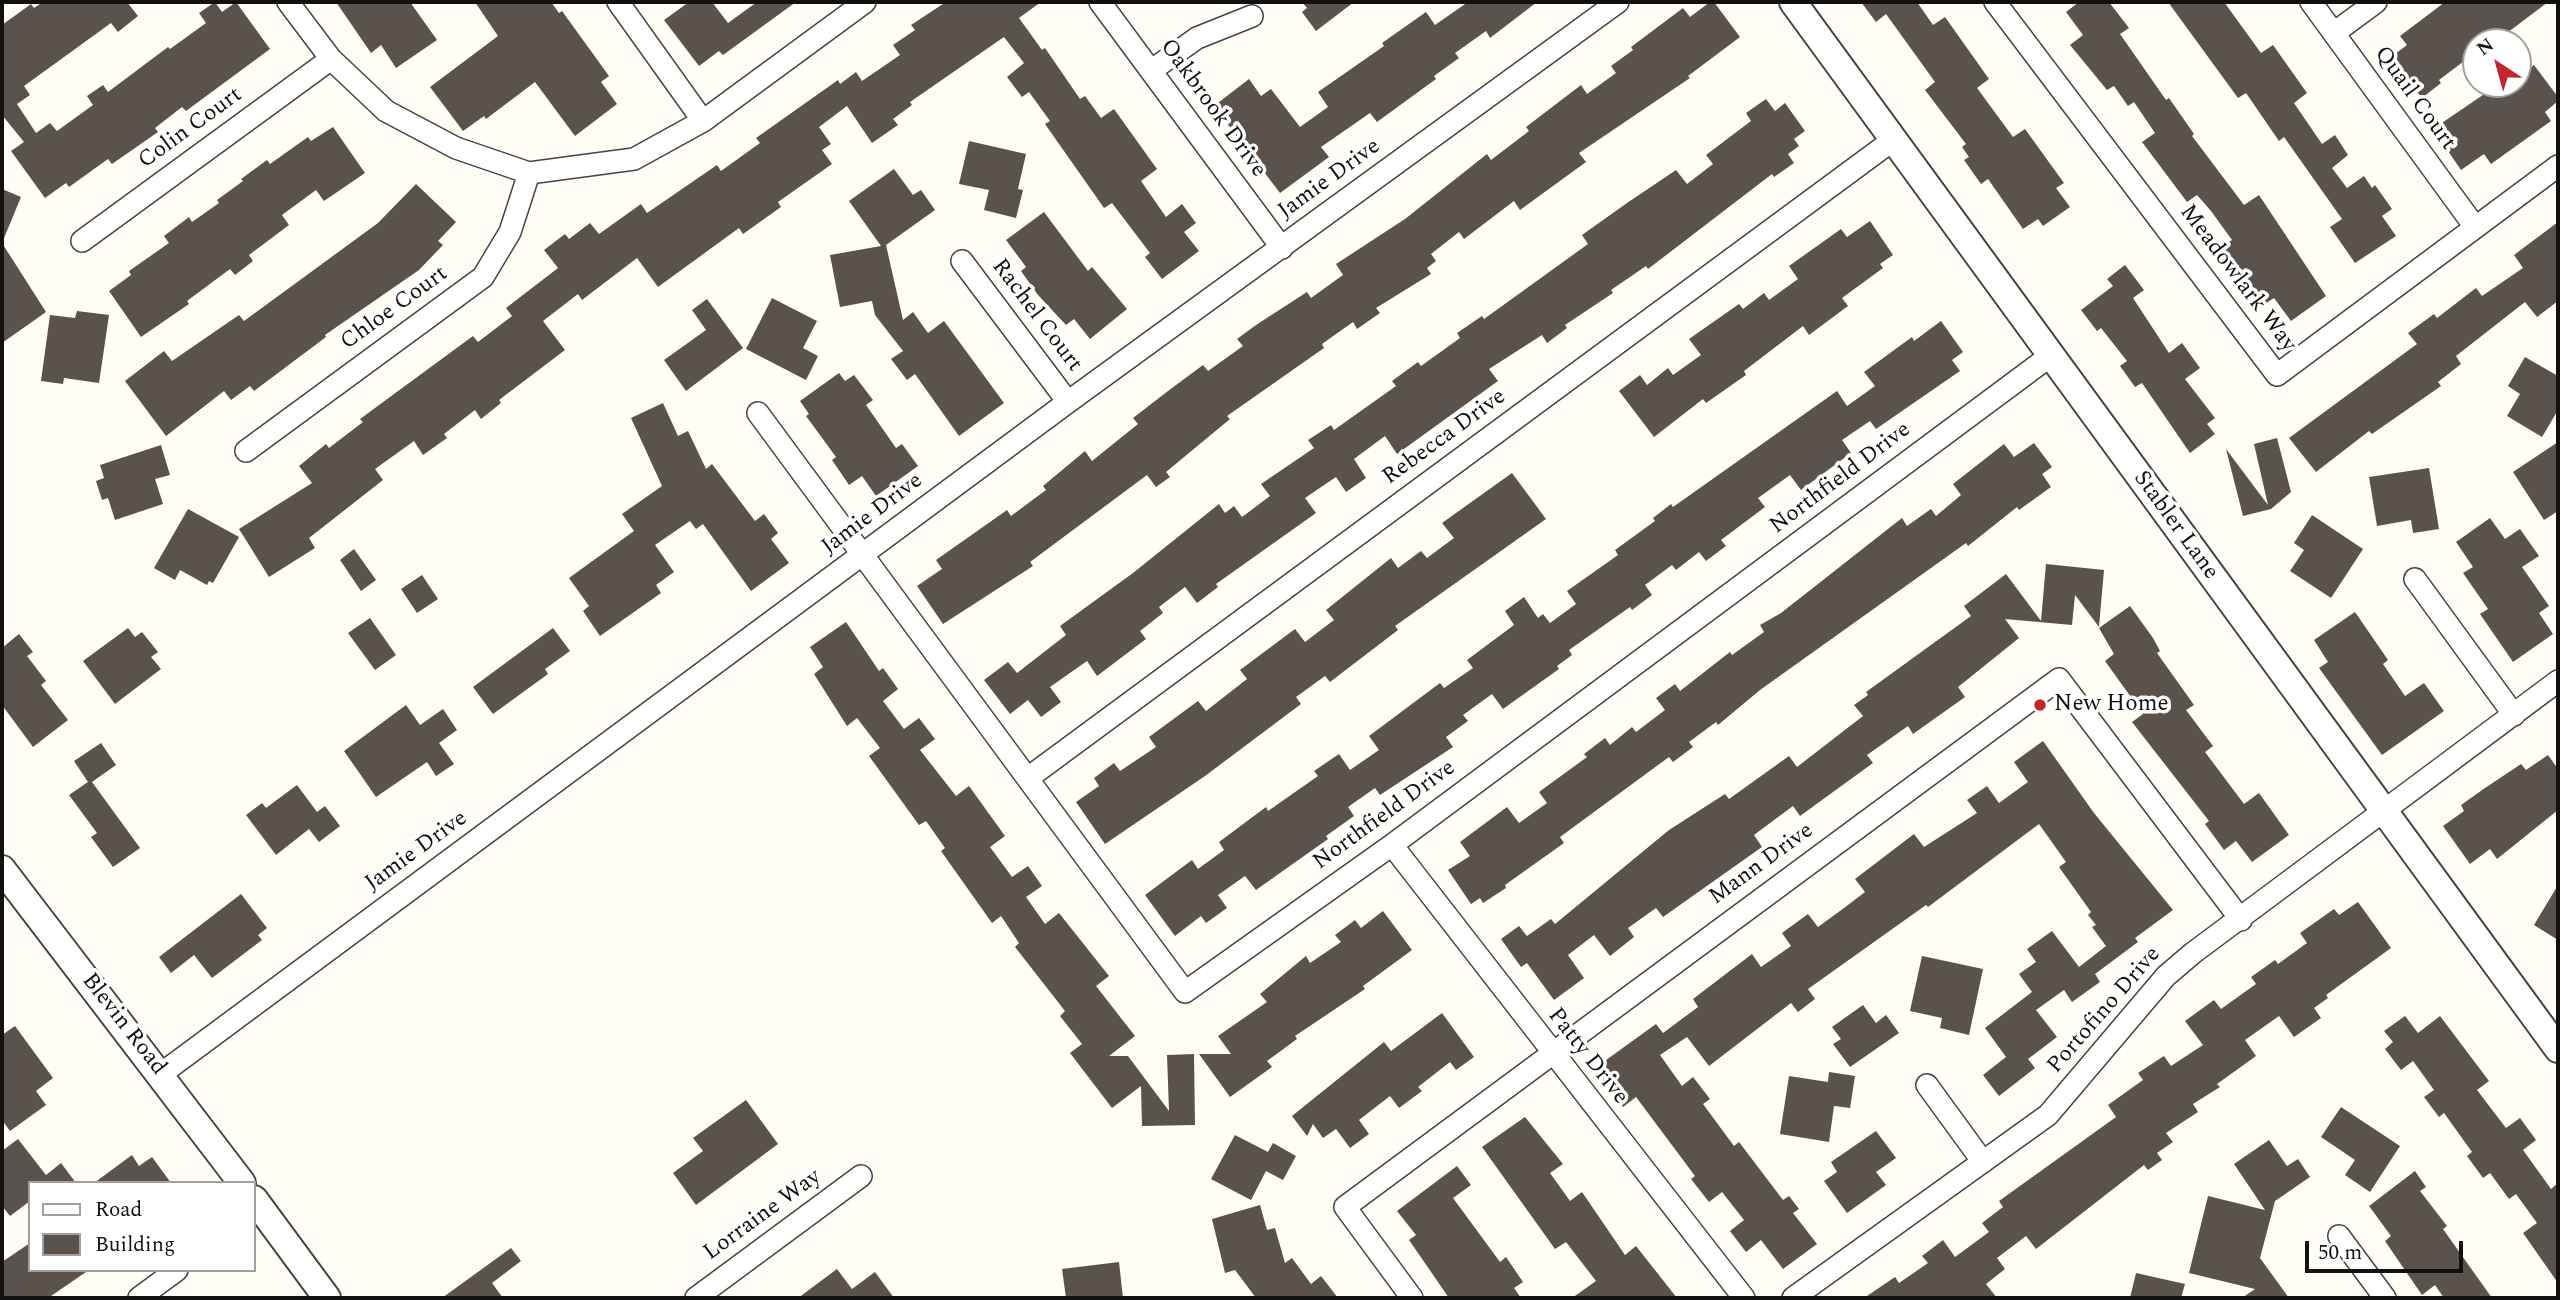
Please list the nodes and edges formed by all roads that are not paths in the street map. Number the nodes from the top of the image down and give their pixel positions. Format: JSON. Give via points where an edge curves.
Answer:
{"nodes":[{"id":1,"x":288,"y":2,"type":"edge"},
{"id":2,"x":618,"y":2,"type":"edge"},
{"id":3,"x":865,"y":2,"type":"edge"},
{"id":4,"x":1100,"y":2,"type":"edge"},
{"id":5,"x":1618,"y":2,"type":"edge"},
{"id":6,"x":1793,"y":2,"type":"edge"},
{"id":7,"x":1995,"y":2,"type":"edge"},
{"id":8,"x":2311,"y":2,"type":"edge"},
{"id":9,"x":2376,"y":2,"type":"edge"},
{"id":10,"x":1252,"y":16,"type":"dead end"},
{"id":11,"x":2334,"y":33,"type":"junction"},
{"id":12,"x":331,"y":60,"type":"junction"},
{"id":13,"x":1152,"y":70,"type":"junction"},
{"id":14,"x":704,"y":121,"type":"junction"},
{"id":15,"x":1893,"y":139,"type":"junction"},
{"id":16,"x":2558,"y":166,"type":"edge"},
{"id":17,"x":528,"y":173,"type":"junction"},
{"id":18,"x":2474,"y":227,"type":"junction"},
{"id":19,"x":82,"y":241,"type":"dead end"},
{"id":20,"x":1282,"y":248,"type":"junction"},
{"id":21,"x":962,"y":261,"type":"dead end"},
{"id":22,"x":2050,"y":356,"type":"junction"},
{"id":23,"x":1068,"y":402,"type":"junction"},
{"id":24,"x":758,"y":413,"type":"dead end"},
{"id":25,"x":246,"y":452,"type":"dead end"},
{"id":26,"x":863,"y":555,"type":"junction"},
{"id":27,"x":2415,"y":579,"type":"dead end"},
{"id":28,"x":2558,"y":681,"type":"edge"},
{"id":29,"x":2514,"y":715,"type":"junction"},
{"id":30,"x":1028,"y":778,"type":"junction"},
{"id":31,"x":2384,"y":813,"type":"junction"},
{"id":32,"x":1392,"y":845,"type":"junction"},
{"id":33,"x":2,"y":869,"type":"edge"},
{"id":34,"x":2241,"y":920,"type":"junction"},
{"id":35,"x":2558,"y":1049,"type":"edge"},
{"id":36,"x":1550,"y":1053,"type":"junction"},
{"id":37,"x":161,"y":1073,"type":"junction"},
{"id":38,"x":1927,"y":1085,"type":"dead end"},
{"id":39,"x":1983,"y":1162,"type":"junction"},
{"id":40,"x":861,"y":1177,"type":"dead end"},
{"id":41,"x":241,"y":1181,"type":"edge"},
{"id":42,"x":256,"y":1207,"type":"edge"},
{"id":43,"x":2339,"y":1236,"type":"dead end"},
{"id":44,"x":174,"y":1272,"type":"edge"},
{"id":45,"x":139,"y":1298,"type":"edge"},
{"id":46,"x":327,"y":1298,"type":"edge"},
{"id":47,"x":696,"y":1298,"type":"edge"},
{"id":48,"x":1412,"y":1298,"type":"edge"},
{"id":49,"x":1744,"y":1298,"type":"edge"},
{"id":50,"x":1793,"y":1298,"type":"edge"},
{"id":51,"x":2385,"y":1298,"type":"edge"}],
"edges":[{"from":1,"to":12,"type":"street"},
{"from":2,"to":14,"type":"street"},
{"from":3,"to":14,"type":"street"},
{"from":4,"to":13,"type":"street","name":"Oakbrook Drive"},
{"from":5,"to":20,"type":"street","name":"Jamie Drive"},
{"from":6,"to":15,"type":"street","name":"Stabler Lane"},
{"from":7,"to":18,"type":"street","name":"Meadowlark Way","via":[[2277,375]]},
{"from":8,"to":11,"type":"street","name":"Quail Court"},
{"from":9,"to":11,"type":"street"},
{"from":10,"to":13,"type":"street","via":[[1197,38]]},
{"from":11,"to":18,"type":"street","name":"Quail Court"},
{"from":12,"to":17,"type":"street","via":[[386,111],[456,148]]},
{"from":12,"to":19,"type":"street","name":"Colin Court"},
{"from":13,"to":20,"type":"street","name":"Oakbrook Drive"},
{"from":14,"to":17,"type":"street","via":[[634,159]]},
{"from":15,"to":22,"type":"street","name":"Stabler Lane"},
{"from":15,"to":30,"type":"street","name":"Rebecca Drive"},
{"from":16,"to":18,"type":"street","name":"Meadowlark Way"},
{"from":17,"to":25,"type":"street","name":"Chloe Court","via":[[510,232],[483,277]]},
{"from":20,"to":23,"type":"street","name":"Jamie Drive"},
{"from":21,"to":23,"type":"street","name":"Rachel Court"},
{"from":22,"to":31,"type":"street","name":"Stabler Lane"},
{"from":22,"to":32,"type":"street","name":"Northfield Drive"},
{"from":23,"to":26,"type":"street","name":"Jamie Drive"},
{"from":24,"to":26,"type":"street","name":"Northfield Drive"},
{"from":26,"to":30,"type":"street","name":"Northfield Drive"},
{"from":26,"to":37,"type":"street","name":"Jamie Drive"},
{"from":27,"to":29,"type":"street"},
{"from":28,"to":29,"type":"street","name":"Portofino Drive"},
{"from":29,"to":31,"type":"street","name":"Portofino Drive"},
{"from":30,"to":32,"type":"street","name":"Northfield Drive","via":[[1185,992]]},
{"from":31,"to":34,"type":"street","name":"Portofino Drive"},
{"from":31,"to":35,"type":"street","name":"Stabler Lane"},
{"from":32,"to":36,"type":"street","name":"Patty Drive"},
{"from":33,"to":37,"type":"street","name":"Blevin Road"},
{"from":34,"to":36,"type":"street","name":"Mann Drive","via":[[2059,679]]},
{"from":34,"to":39,"type":"street","name":"Portofino Drive","via":[[2166,976],[2048,1115]]},
{"from":36,"to":48,"type":"street","name":"Mann Drive","via":[[1345,1207]]},
{"from":36,"to":49,"type":"street","name":"Patty Drive"},
{"from":37,"to":41,"type":"street","name":"Blevin Road"},
{"from":38,"to":39,"type":"street"},
{"from":39,"to":50,"type":"street","name":"Portofino Drive"},
{"from":40,"to":47,"type":"street","name":"Lorraine Way"},
{"from":42,"to":46,"type":"street"},
{"from":43,"to":51,"type":"street"},
{"from":44,"to":45,"type":"street"}]}
